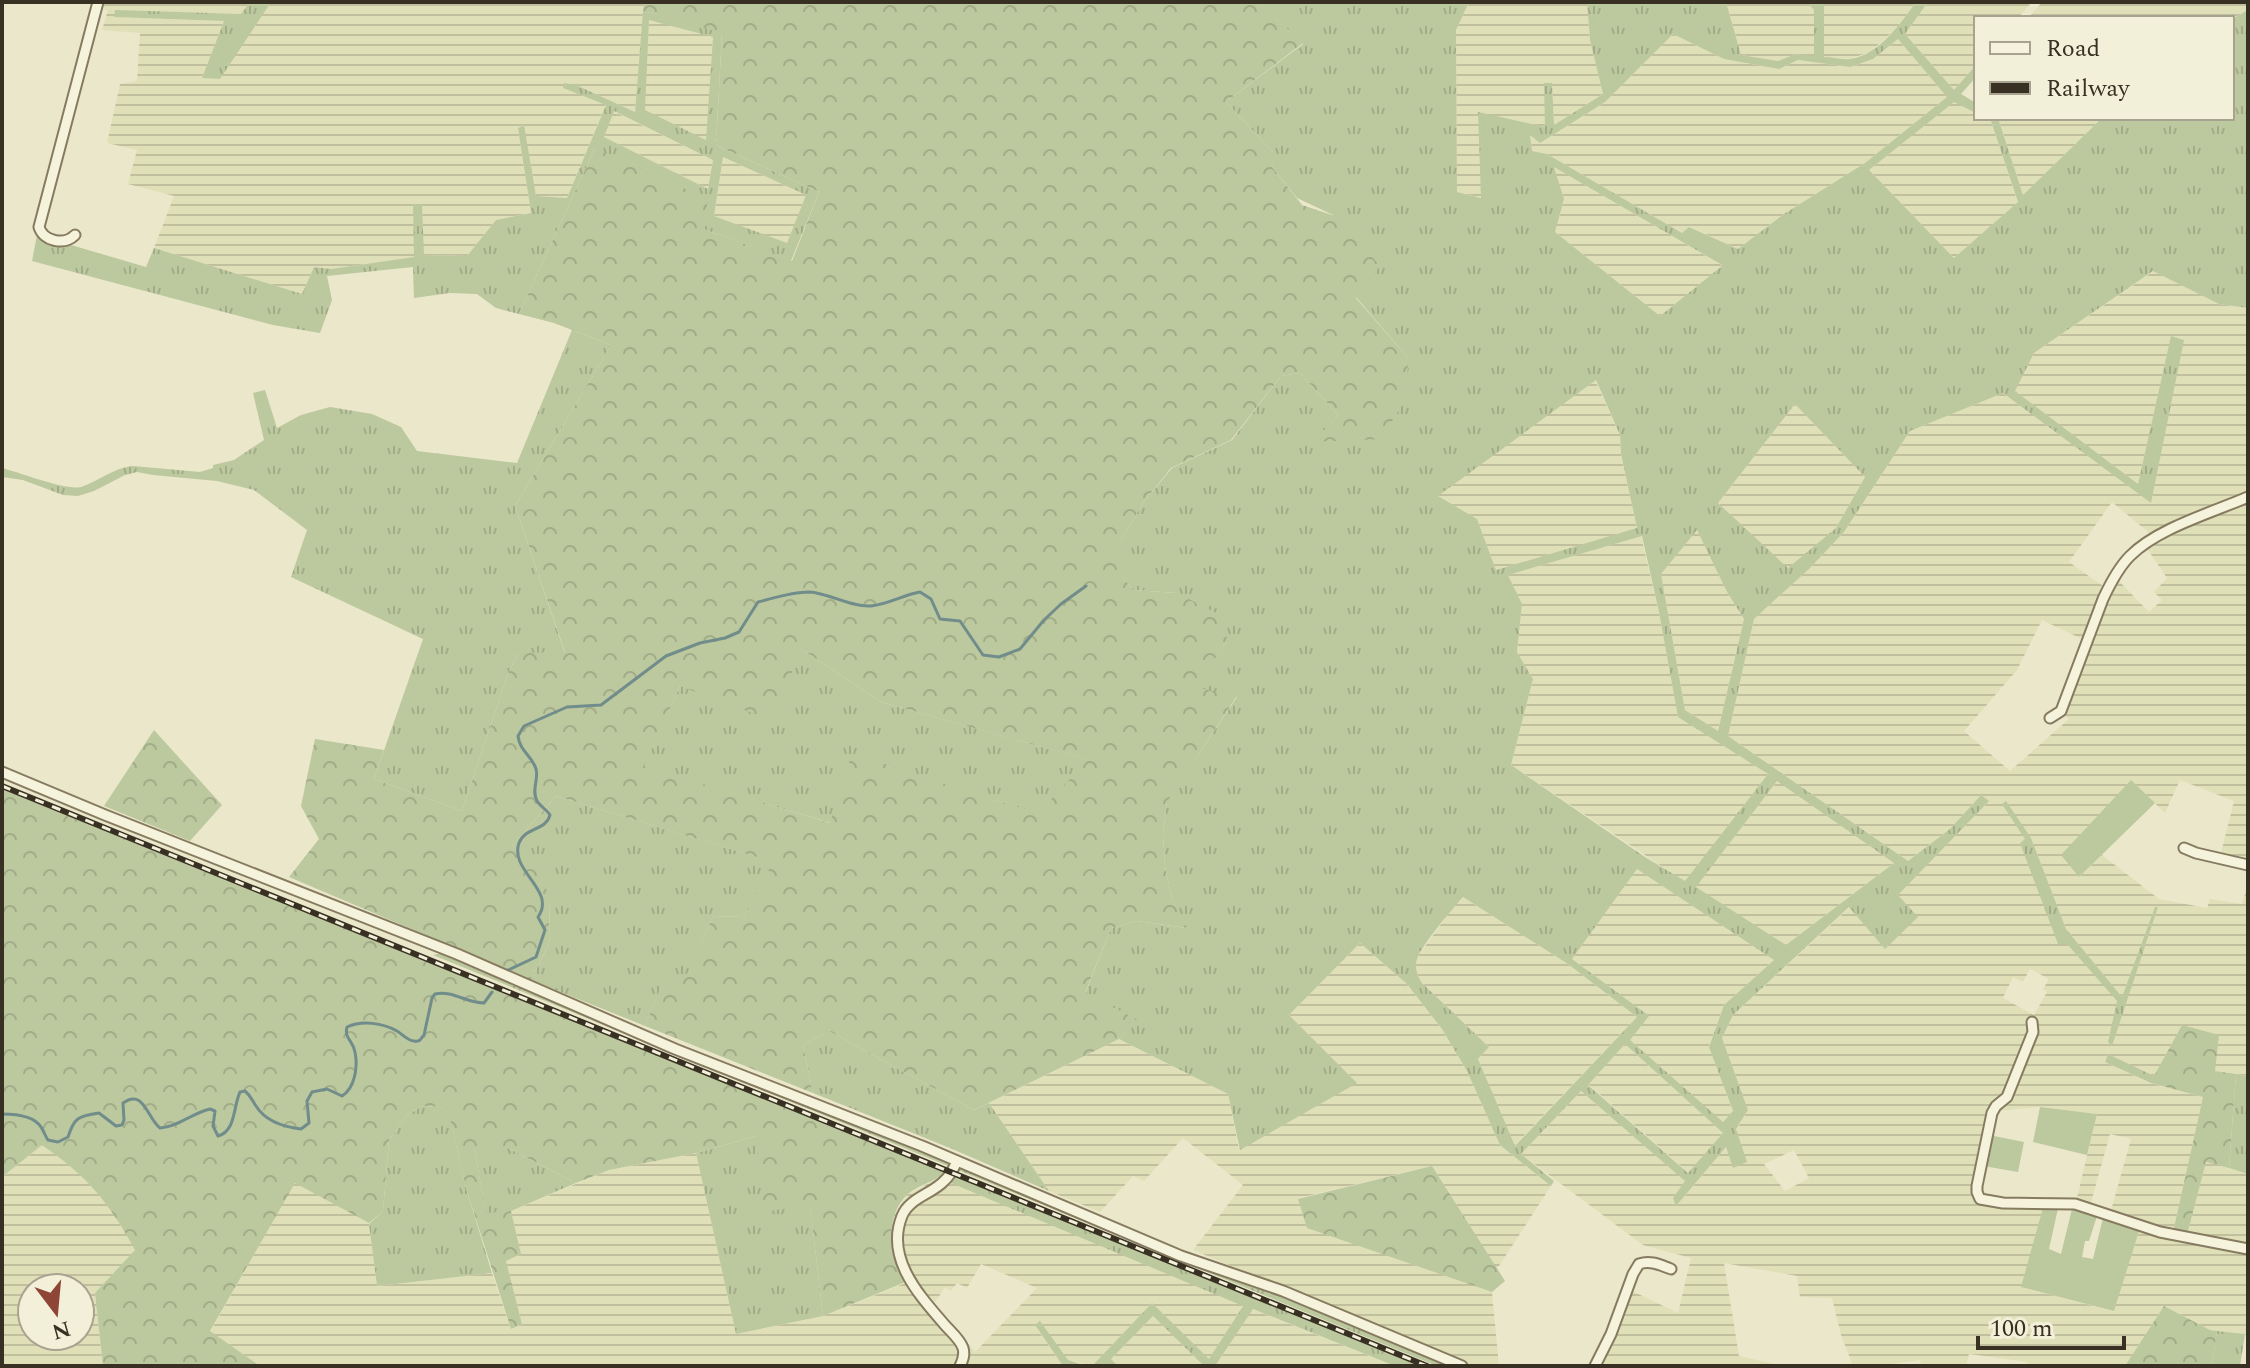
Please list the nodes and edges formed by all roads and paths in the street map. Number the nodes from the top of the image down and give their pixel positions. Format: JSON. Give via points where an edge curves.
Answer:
{"nodes":[{"id":1,"x":98,"y":2,"type":"edge"},
{"id":2,"x":75,"y":235,"type":"dead end"},
{"id":3,"x":2248,"y":497,"type":"edge"},
{"id":4,"x":2050,"y":718,"type":"dead end"},
{"id":5,"x":2,"y":772,"type":"edge"},
{"id":6,"x":2184,"y":848,"type":"dead end"},
{"id":7,"x":2248,"y":865,"type":"edge"},
{"id":8,"x":2032,"y":1022,"type":"dead end"},
{"id":9,"x":957,"y":1161,"type":"junction"},
{"id":10,"x":2248,"y":1249,"type":"edge"},
{"id":11,"x":1671,"y":1269,"type":"dead end"},
{"id":12,"x":960,"y":1366,"type":"edge"},
{"id":13,"x":1462,"y":1366,"type":"edge"},
{"id":14,"x":1595,"y":1366,"type":"edge"}],
"edges":[{"from":1,"to":2,"type":"street","via":[[39,227],[46,238],[71,240]]},
{"from":3,"to":4,"type":"street","via":[[2161,534],[2128,558],[2103,599],[2061,711]]},
{"from":5,"to":9,"type":"street"},
{"from":6,"to":7,"type":"street"},
{"from":8,"to":10,"type":"street","via":[[2033,1032],[2007,1097],[1992,1113],[1977,1186],[1980,1199],[2075,1204],[2160,1232]]},
{"from":9,"to":12,"type":"street","via":[[945,1181],[902,1214],[899,1251],[907,1276],[960,1343]]},
{"from":9,"to":13,"type":"street"},
{"from":11,"to":14,"type":"street","via":[[1653,1262],[1639,1264]]}]}
